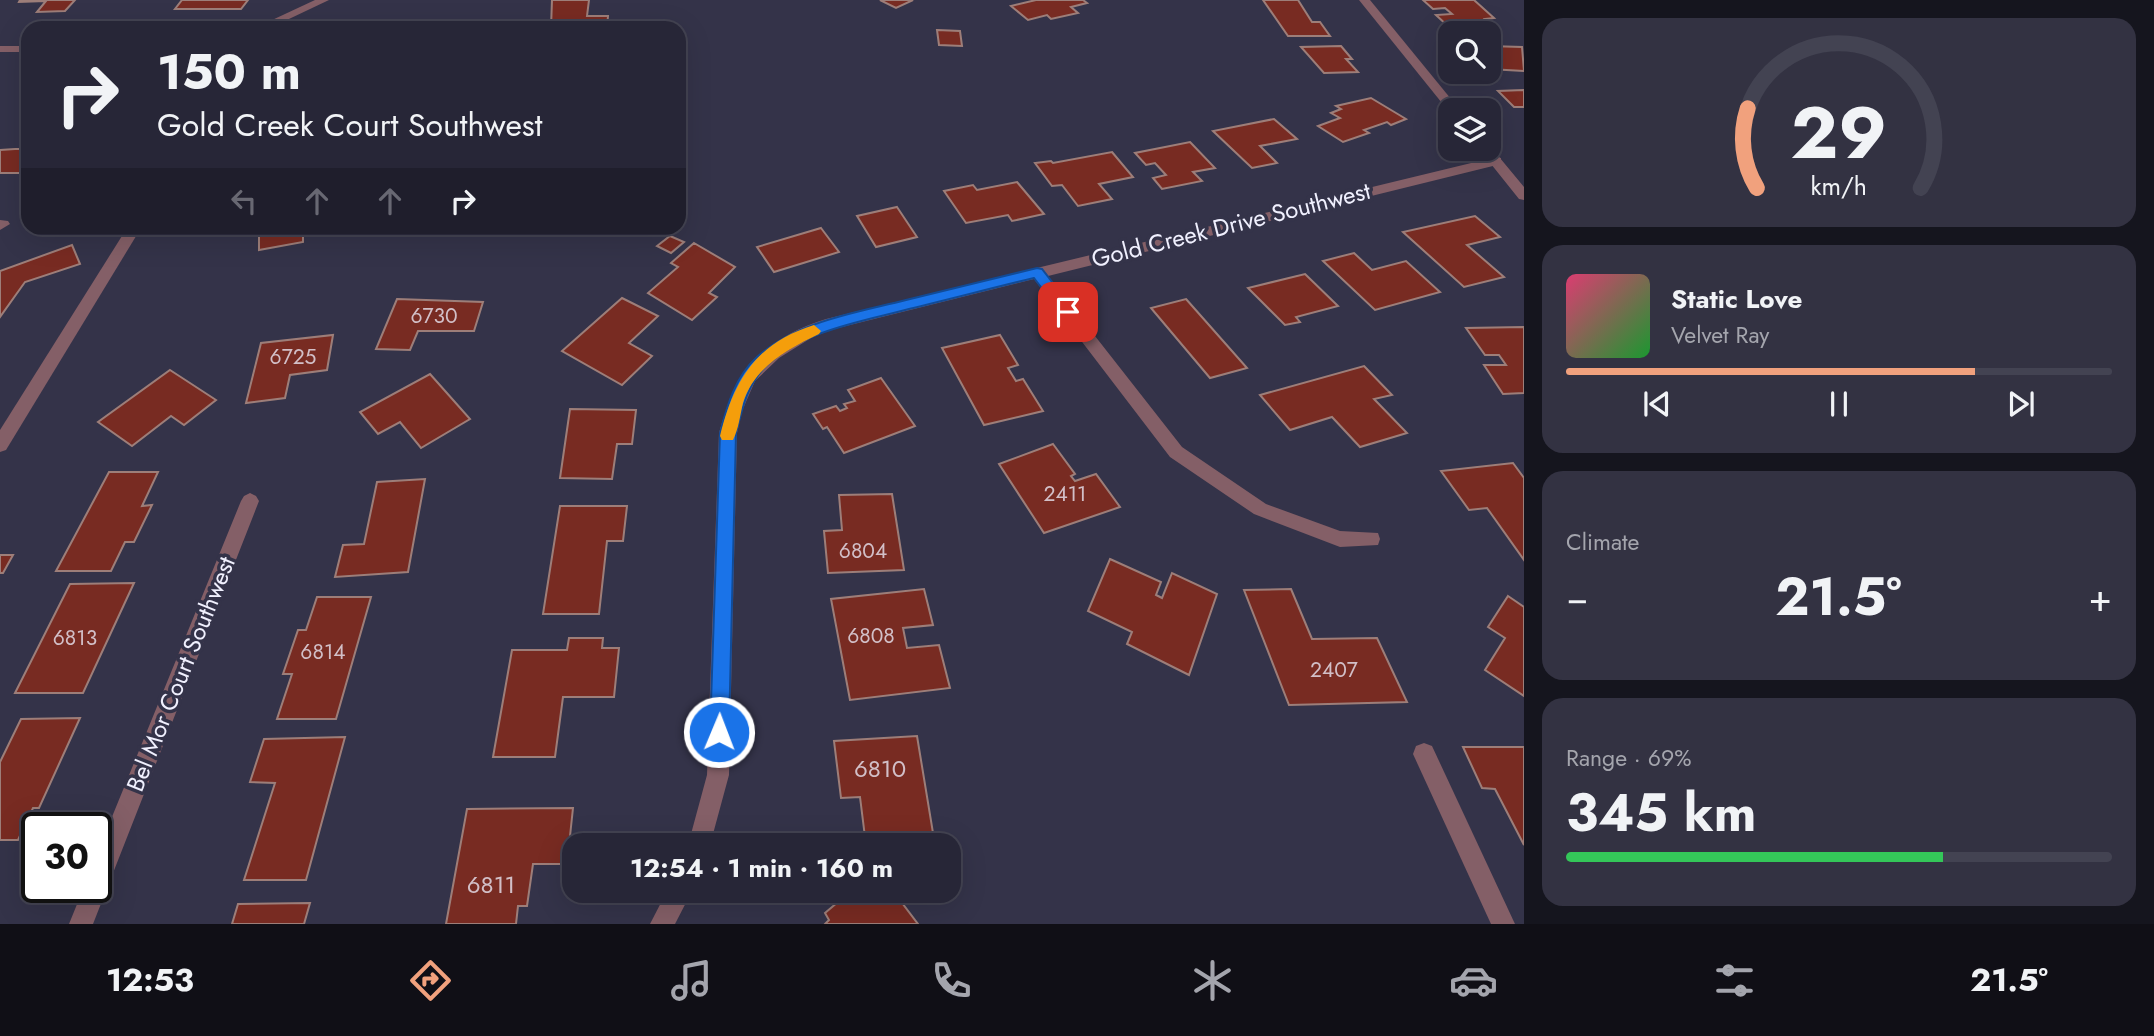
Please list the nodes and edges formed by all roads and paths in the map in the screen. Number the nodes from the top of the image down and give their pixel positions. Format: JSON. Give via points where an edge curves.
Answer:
{"nodes":[{"id":1,"x":324,"y":0,"type":"edge"},
{"id":2,"x":1364,"y":0,"type":"edge"},
{"id":3,"x":277,"y":21,"type":"edge"},
{"id":4,"x":21,"y":48,"type":"edge"},
{"id":5,"x":0,"y":49,"type":"edge"},
{"id":6,"x":1444,"y":98,"type":"edge"},
{"id":7,"x":1468,"y":161,"type":"edge"},
{"id":8,"x":1496,"y":161,"type":"edge"},
{"id":9,"x":1524,"y":196,"type":"edge"},
{"id":10,"x":130,"y":235,"type":"edge"},
{"id":11,"x":1037,"y":272,"type":"junction"},
{"id":12,"x":0,"y":445,"type":"edge"},
{"id":13,"x":250,"y":500,"type":"dead end"},
{"id":14,"x":1371,"y":539,"type":"dead end"},
{"id":15,"x":1424,"y":754,"type":"dead end"},
{"id":16,"x":702,"y":833,"type":"edge"},
{"id":17,"x":112,"y":847,"type":"edge"},
{"id":18,"x":90,"y":903,"type":"edge"},
{"id":19,"x":673,"y":903,"type":"edge"},
{"id":20,"x":81,"y":924,"type":"edge"},
{"id":21,"x":662,"y":924,"type":"edge"},
{"id":22,"x":1503,"y":924,"type":"edge"}],
"edges":[{"from":1,"to":3,"type":"street"},
{"from":2,"to":6,"type":"street"},
{"from":4,"to":5,"type":"street"},
{"from":7,"to":11,"type":"street","name":"Gold Creek Drive Southwest"},
{"from":8,"to":9,"type":"street"},
{"from":10,"to":12,"type":"street"},
{"from":11,"to":14,"type":"street","via":[[1177,452],[1260,509],[1340,539]]},
{"from":11,"to":16,"type":"street","name":"Gold Creek Drive Southwest","via":[[826,325],[785,344],[745,382],[728,433],[718,775]]},
{"from":13,"to":17,"type":"street","name":"Bel Mor Court Southwest"},
{"from":15,"to":22,"type":"street"},
{"from":18,"to":20,"type":"street","name":"Bel Mor Court Southwest"},
{"from":19,"to":21,"type":"street"}]}
